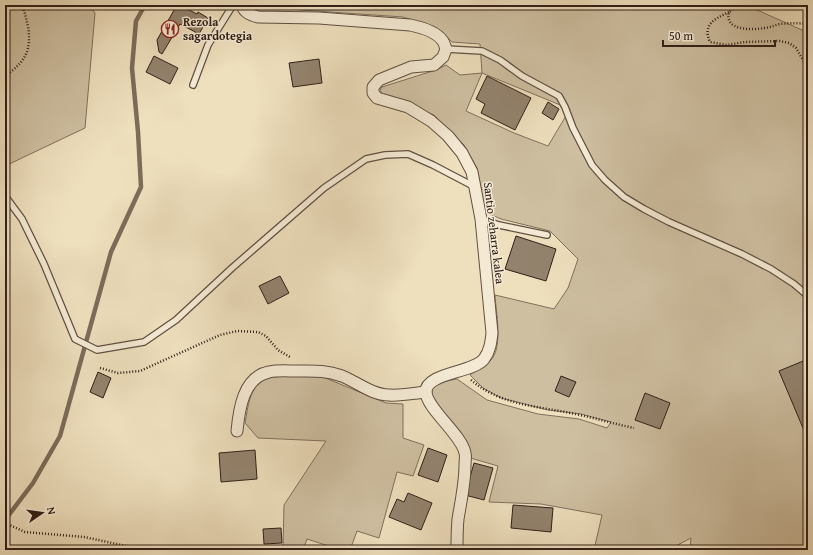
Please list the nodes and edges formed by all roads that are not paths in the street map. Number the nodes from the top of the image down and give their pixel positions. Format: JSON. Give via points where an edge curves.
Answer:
{"nodes":[{"id":1,"x":233,"y":5,"type":"edge"},
{"id":2,"x":242,"y":5,"type":"edge"},
{"id":3,"x":446,"y":49,"type":"junction"},
{"id":4,"x":193,"y":85,"type":"dead end"},
{"id":5,"x":476,"y":187,"type":"junction"},
{"id":6,"x":5,"y":196,"type":"edge"},
{"id":7,"x":481,"y":219,"type":"junction"},
{"id":8,"x":547,"y":234,"type":"dead end"},
{"id":9,"x":808,"y":296,"type":"edge"},
{"id":10,"x":426,"y":392,"type":"junction"},
{"id":11,"x":237,"y":431,"type":"dead end"},
{"id":12,"x":457,"y":550,"type":"edge"}],
"edges":[{"from":1,"to":4,"type":"lane","via":[[208,45]]},
{"from":2,"to":3,"type":"street","via":[[250,15],[258,17],[319,18],[424,28],[442,40]]},
{"from":3,"to":5,"type":"street","name":"Santio zeharra kalea","via":[[443,57],[434,65],[411,67],[379,80],[373,87],[373,93],[377,98],[408,107],[431,121],[448,136],[462,153],[472,172]]},
{"from":3,"to":9,"type":"lane","via":[[482,51],[559,96],[592,165],[624,197],[669,222],[742,254],[777,273]]},
{"from":5,"to":6,"type":"lane","via":[[408,154],[366,159],[324,188],[176,320],[144,342],[97,350],[75,339],[22,219]]},
{"from":5,"to":7,"type":"street","name":"Santio zeharra kalea"},
{"from":7,"to":8,"type":"lane","via":[[498,225]]},
{"from":7,"to":10,"type":"street","name":"Santio zeharra kalea","via":[[492,333],[490,347],[484,359],[475,366],[433,379],[428,384]]},
{"from":10,"to":11,"type":"street","via":[[388,396],[371,391],[344,376],[326,371],[268,372],[256,378],[247,387],[238,411]]},
{"from":10,"to":12,"type":"street","via":[[429,402],[465,452]]}]}
